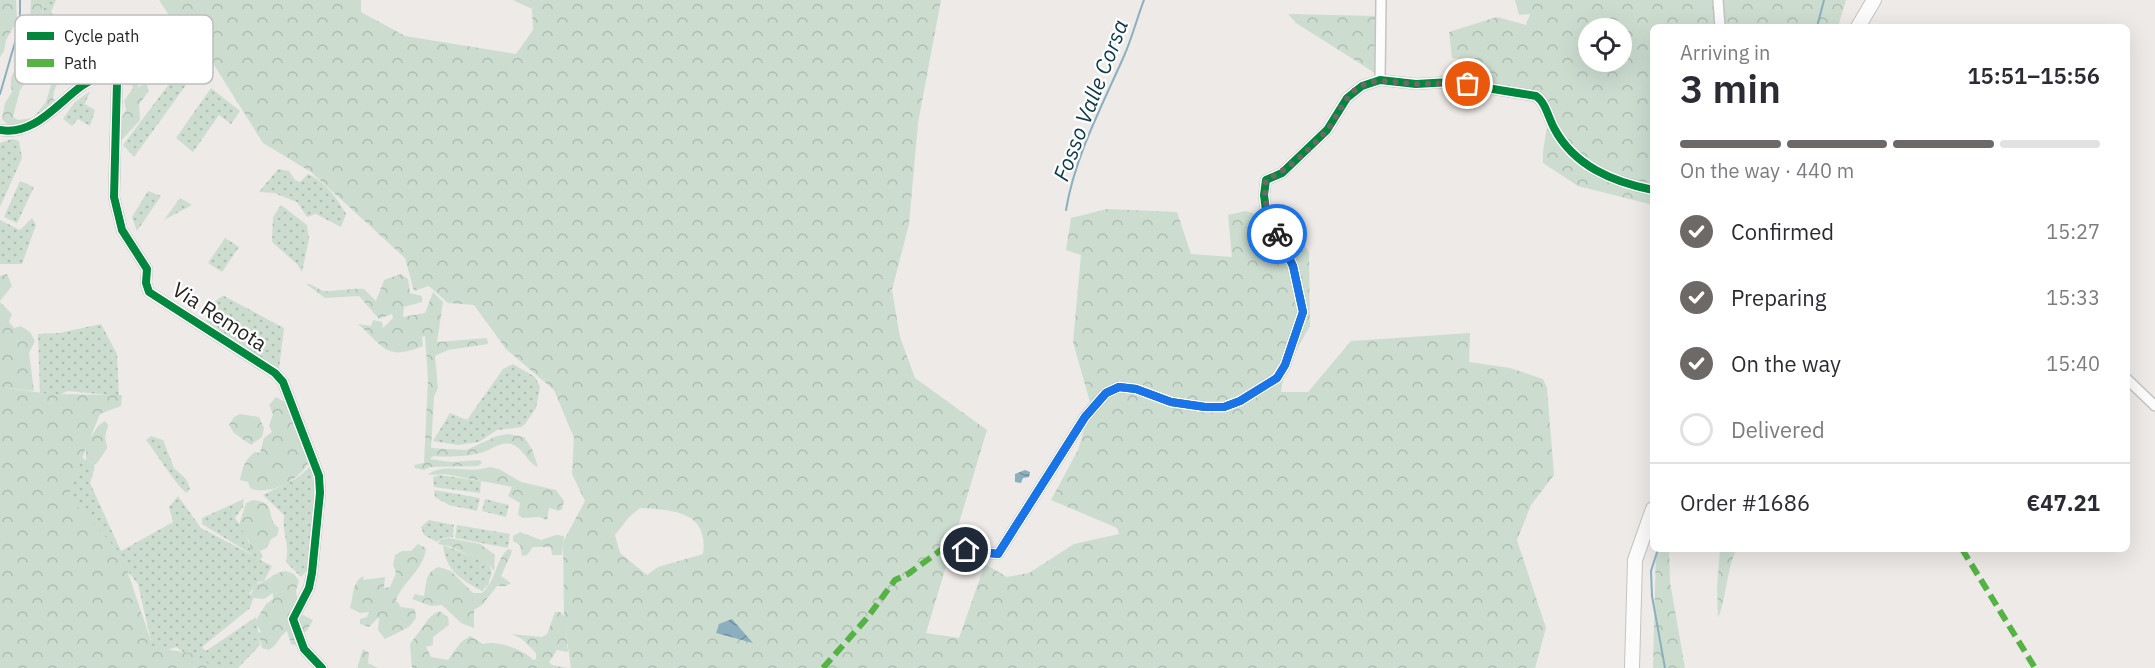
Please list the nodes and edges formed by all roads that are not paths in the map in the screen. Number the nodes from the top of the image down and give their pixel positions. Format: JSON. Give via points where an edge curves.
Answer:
{"nodes":[{"id":1,"x":1381,"y":0,"type":"edge"},
{"id":2,"x":1718,"y":0,"type":"edge"},
{"id":3,"x":1874,"y":0,"type":"edge"},
{"id":4,"x":1720,"y":24,"type":"edge"},
{"id":5,"x":1860,"y":24,"type":"edge"},
{"id":6,"x":1380,"y":80,"type":"junction"},
{"id":7,"x":85,"y":84,"type":"edge"},
{"id":8,"x":117,"y":84,"type":"edge"},
{"id":9,"x":0,"y":130,"type":"edge"},
{"id":10,"x":1650,"y":189,"type":"edge"},
{"id":11,"x":2130,"y":382,"type":"edge"},
{"id":12,"x":2155,"y":406,"type":"edge"},
{"id":13,"x":1650,"y":517,"type":"edge"},
{"id":14,"x":966,"y":550,"type":"dead end"},
{"id":15,"x":322,"y":668,"type":"edge"},
{"id":16,"x":1632,"y":668,"type":"edge"}],
"edges":[{"from":1,"to":6,"type":"street"},
{"from":2,"to":4,"type":"street"},
{"from":3,"to":5,"type":"main road"},
{"from":6,"to":10,"type":"street","via":[[1450,82],[1536,96],[1542,100],[1555,130],[1589,168]]},
{"from":6,"to":14,"type":"street","via":[[1362,86],[1347,98],[1327,130],[1282,173],[1266,180],[1266,211],[1293,266],[1303,312],[1277,378],[1224,407],[1171,402],[1136,389],[1119,387],[1106,393],[1085,417],[998,554]]},
{"from":7,"to":9,"type":"street","name":"Via Remota","via":[[32,125],[19,131]]},
{"from":8,"to":15,"type":"street","name":"Via Remota","via":[[115,206],[122,230],[147,269],[149,292],[275,373],[283,382],[320,476],[312,573],[293,619],[304,649]]},
{"from":11,"to":12,"type":"street"},
{"from":13,"to":16,"type":"main road","via":[[1635,560],[1632,584]]}]}
